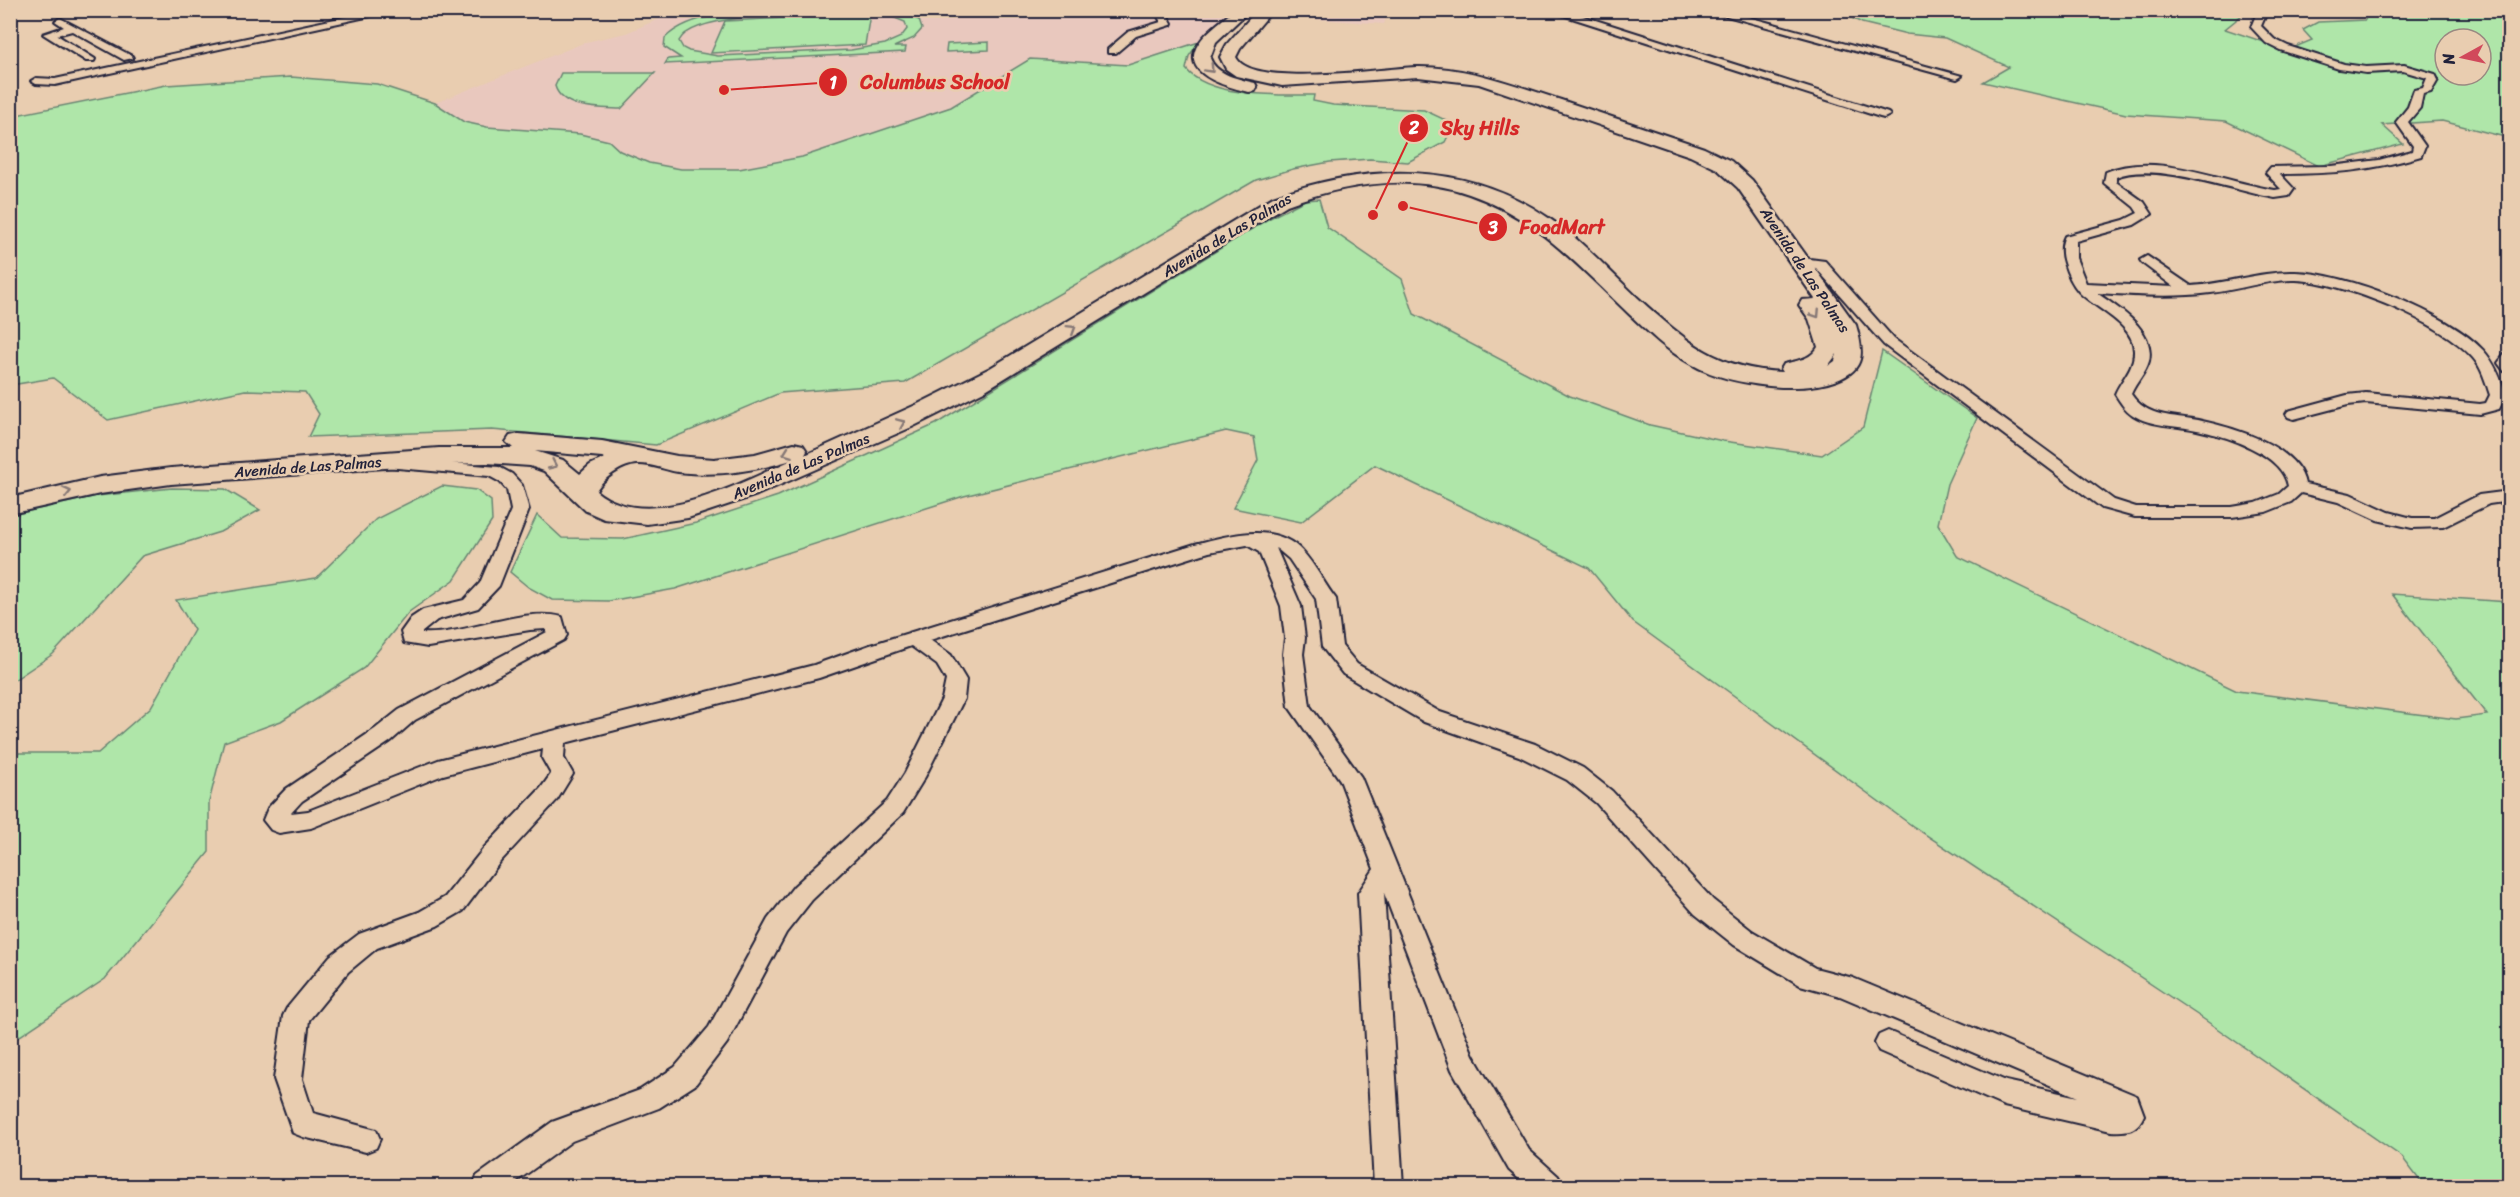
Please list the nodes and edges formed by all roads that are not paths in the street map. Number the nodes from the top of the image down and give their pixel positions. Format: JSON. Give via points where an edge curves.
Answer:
{"nodes":[{"id":1,"x":359,"y":10,"type":"edge"},
{"id":2,"x":393,"y":10,"type":"edge"},
{"id":3,"x":1159,"y":10,"type":"edge"},
{"id":4,"x":1243,"y":10,"type":"edge"},
{"id":5,"x":1266,"y":10,"type":"edge"},
{"id":6,"x":1486,"y":10,"type":"edge"},
{"id":7,"x":1552,"y":10,"type":"edge"},
{"id":8,"x":1710,"y":10,"type":"edge"},
{"id":9,"x":2263,"y":10,"type":"edge"},
{"id":10,"x":1459,"y":11,"type":"edge"},
{"id":11,"x":60,"y":21,"type":"dead end"},
{"id":12,"x":73,"y":28,"type":"junction"},
{"id":13,"x":1112,"y":51,"type":"dead end"},
{"id":14,"x":124,"y":56,"type":"junction"},
{"id":15,"x":90,"y":59,"type":"junction"},
{"id":16,"x":78,"y":61,"type":"dead end"},
{"id":17,"x":1957,"y":76,"type":"dead end"},
{"id":18,"x":1884,"y":115,"type":"dead end"},
{"id":19,"x":2147,"y":260,"type":"dead end"},
{"id":20,"x":1802,"y":262,"type":"junction"},
{"id":21,"x":2080,"y":283,"type":"junction"},
{"id":22,"x":2188,"y":291,"type":"junction"},
{"id":23,"x":2510,"y":357,"type":"edge"},
{"id":24,"x":2510,"y":368,"type":"edge"},
{"id":25,"x":2294,"y":414,"type":"dead end"},
{"id":26,"x":640,"y":455,"type":"junction"},
{"id":27,"x":374,"y":462,"type":"junction"},
{"id":28,"x":714,"y":467,"type":"junction"},
{"id":29,"x":10,"y":487,"type":"edge"},
{"id":30,"x":2297,"y":488,"type":"junction"},
{"id":31,"x":583,"y":491,"type":"junction"},
{"id":32,"x":2510,"y":496,"type":"edge"},
{"id":33,"x":716,"y":501,"type":"junction"},
{"id":34,"x":10,"y":506,"type":"edge"},
{"id":35,"x":1250,"y":539,"type":"junction"},
{"id":36,"x":915,"y":639,"type":"junction"},
{"id":37,"x":555,"y":737,"type":"junction"},
{"id":38,"x":1387,"y":871,"type":"junction"},
{"id":39,"x":1888,"y":1043,"type":"dead end"},
{"id":40,"x":366,"y":1139,"type":"dead end"},
{"id":41,"x":487,"y":1186,"type":"edge"},
{"id":42,"x":1389,"y":1186,"type":"edge"},
{"id":43,"x":1548,"y":1186,"type":"edge"}],
"edges":[{"from":1,"to":14,"type":"street"},
{"from":2,"to":14,"type":"street","via":[[65,80],[36,81]]},
{"from":3,"to":13,"type":"street","via":[[1167,22],[1132,34]]},
{"from":4,"to":28,"type":"main road","name":"Avenida de Las Palmas","one_way":true,"via":[[1210,41],[1202,54],[1205,67],[1227,81],[1281,91],[1404,81],[1455,83],[1651,143],[1701,165],[1731,193],[1820,319],[1830,347],[1825,357],[1798,369],[1766,371],[1719,358],[1680,329],[1559,219],[1508,191],[1413,171],[1340,172],[1279,186],[1239,205],[980,364],[906,401],[779,456]]},
{"from":5,"to":20,"type":"main road","name":"Avenida de Las Palmas","via":[[1230,52],[1229,61],[1242,72],[1293,81],[1418,72],[1466,76],[1678,145],[1735,173]]},
{"from":6,"to":10,"type":"street","via":[[1478,14]]},
{"from":7,"to":18,"type":"street"},
{"from":8,"to":17,"type":"street"},
{"from":9,"to":21,"type":"street","via":[[2256,27],[2284,48],[2353,69],[2404,68],[2431,76],[2433,80],[2427,90],[2418,93],[2414,108],[2402,122],[2419,146],[2417,153],[2380,164],[2331,170],[2275,170],[2272,173],[2288,189],[2275,194],[2150,169],[2116,170],[2110,175],[2110,183],[2142,206],[2145,214],[2137,220],[2082,232],[2070,239],[2067,250]]},
{"from":11,"to":12,"type":"street"},
{"from":12,"to":14,"type":"street"},
{"from":12,"to":15,"type":"street","via":[[48,34]]},
{"from":14,"to":15,"type":"street"},
{"from":15,"to":16,"type":"street"},
{"from":19,"to":22,"type":"street"},
{"from":20,"to":30,"type":"street","via":[[1820,264],[1889,342],[2108,504],[2135,512],[2232,512],[2260,508],[2285,498]]},
{"from":33,"to":20,"type":"main road","name":"Avenida de Las Palmas","one_way":true,"via":[[955,398],[1280,201],[1327,184],[1418,179],[1462,186],[1502,199],[1550,229],[1691,355],[1734,375],[1757,379],[1784,381],[1824,376],[1850,358],[1851,337]]},
{"from":21,"to":22,"type":"street"},
{"from":21,"to":30,"type":"street","via":[[2139,334],[2144,349],[2123,394],[2130,405],[2145,415],[2206,427],[2273,454],[2289,465],[2297,477]]},
{"from":22,"to":25,"type":"street","via":[[2297,276],[2351,288],[2396,305],[2462,339],[2478,353],[2498,395],[2493,406],[2480,409],[2366,398]]},
{"from":23,"to":24,"type":"street","via":[[2506,363]]},
{"from":26,"to":28,"type":"main road","name":"Avenida de Las Palmas"},
{"from":26,"to":29,"type":"main road","name":"Avenida de Las Palmas","via":[[521,442],[327,449],[149,461]]},
{"from":26,"to":31,"type":"main road","via":[[603,469]]},
{"from":27,"to":31,"type":"main road","name":"Avenida de Las Palmas","one_way":true,"via":[[481,456],[530,458],[562,469]]},
{"from":34,"to":27,"type":"main road","name":"Avenida de Las Palmas","one_way":true,"via":[[131,481]]},
{"from":27,"to":37,"type":"street","via":[[493,471],[516,489],[520,510],[489,586],[471,604],[430,615],[418,623],[411,638],[428,640],[555,622],[557,635],[407,715],[294,795],[274,820],[279,824],[311,819],[438,768]]},
{"from":28,"to":33,"type":"main road","via":[[725,482]]},
{"from":30,"to":32,"type":"street","via":[[2344,498],[2412,524],[2436,523],[2485,499]]},
{"from":31,"to":33,"type":"main road","name":"Avenida de Las Palmas","via":[[597,505],[626,515],[666,514]]},
{"from":35,"to":36,"type":"street","via":[[1202,548]]},
{"from":35,"to":38,"type":"street","via":[[1268,549],[1291,606],[1300,707],[1350,777]]},
{"from":35,"to":39,"type":"street","via":[[1275,542],[1296,555],[1326,599],[1332,647],[1350,669],[1432,717],[1527,750],[1575,774],[1604,797],[1704,907],[1743,938],[1809,977],[1844,986],[2127,1105],[2130,1115],[2125,1119],[2111,1118],[2004,1093]]},
{"from":36,"to":37,"type":"street","via":[[819,671]]},
{"from":36,"to":41,"type":"street","via":[[944,660],[956,680],[953,699],[895,807],[803,893],[777,926],[718,1035],[685,1076],[650,1099],[561,1131]]},
{"from":37,"to":40,"type":"street","via":[[553,758],[562,774],[454,904],[428,919],[368,941],[339,964],[296,1016],[288,1079],[303,1124]]},
{"from":38,"to":42,"type":"street","via":[[1370,893]]},
{"from":38,"to":43,"type":"street","via":[[1462,1061],[1519,1160]]}]}
